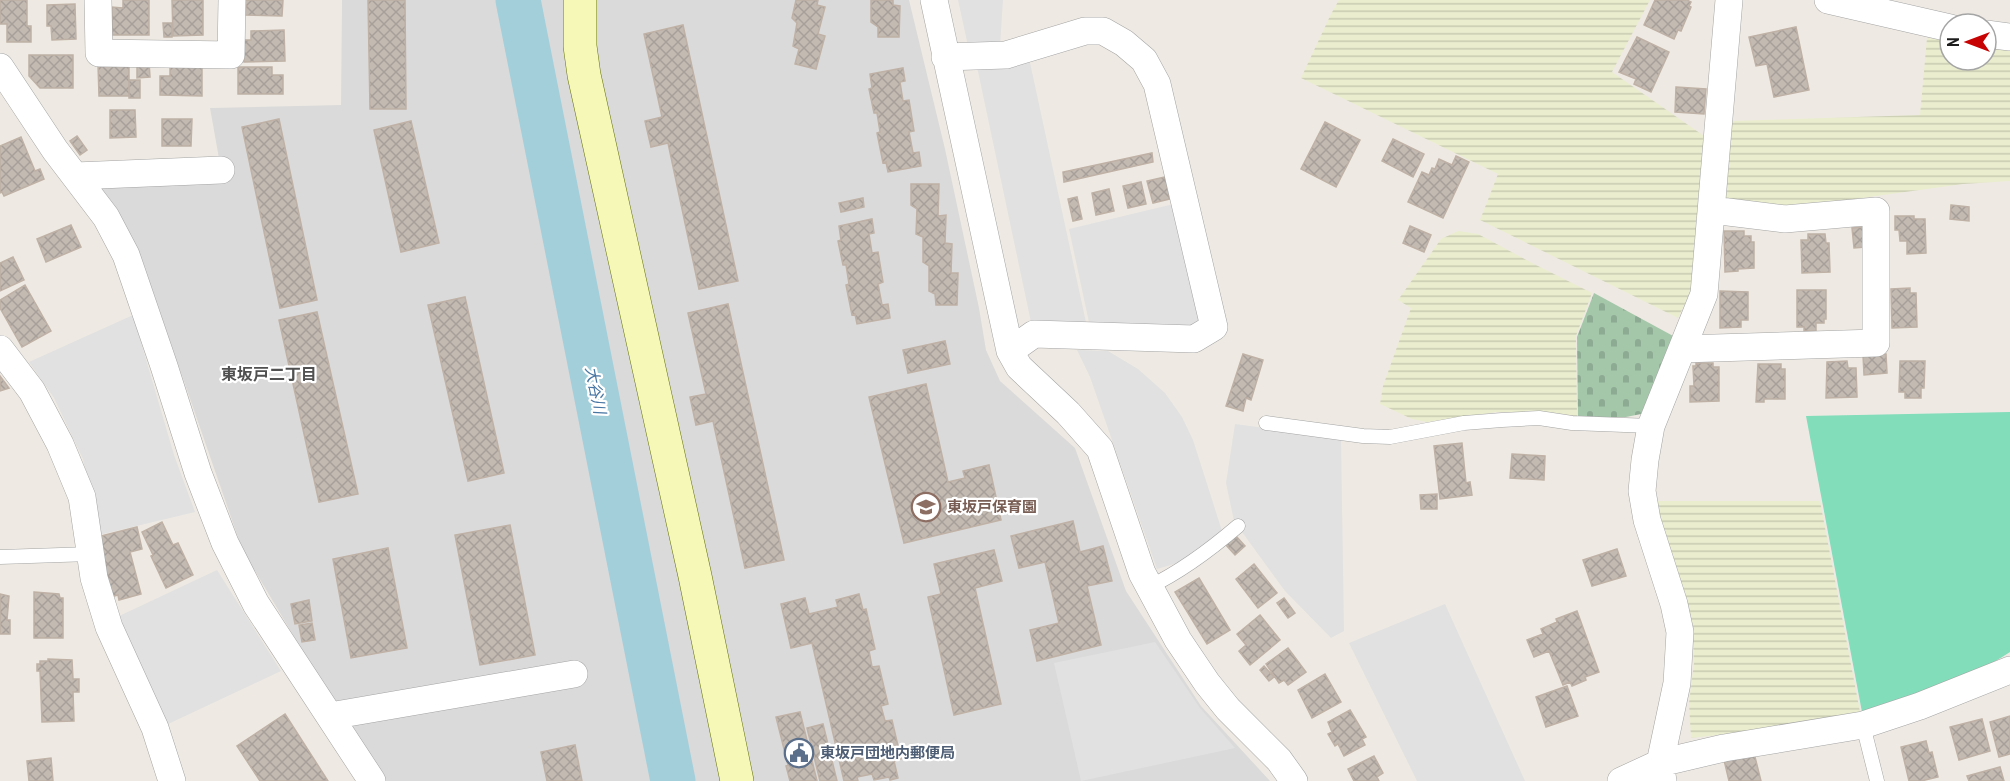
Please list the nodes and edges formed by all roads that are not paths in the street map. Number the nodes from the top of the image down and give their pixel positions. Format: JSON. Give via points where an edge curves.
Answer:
{"nodes":[{"id":1,"x":98,"y":0,"type":"edge"},
{"id":2,"x":231,"y":0,"type":"edge"},
{"id":3,"x":580,"y":0,"type":"edge"},
{"id":4,"x":934,"y":0,"type":"edge"},
{"id":5,"x":1729,"y":0,"type":"edge"},
{"id":6,"x":1828,"y":0,"type":"edge"},
{"id":7,"x":1938,"y":25,"type":"edge"},
{"id":8,"x":945,"y":57,"type":"junction"},
{"id":9,"x":0,"y":67,"type":"edge"},
{"id":10,"x":221,"y":170,"type":"dead end"},
{"id":11,"x":75,"y":177,"type":"junction"},
{"id":12,"x":1712,"y":210,"type":"junction"},
{"id":13,"x":0,"y":349,"type":"edge"},
{"id":14,"x":1682,"y":349,"type":"junction"},
{"id":15,"x":1010,"y":351,"type":"junction"},
{"id":16,"x":1266,"y":423,"type":"dead end"},
{"id":17,"x":1651,"y":426,"type":"junction"},
{"id":18,"x":1238,"y":526,"type":"dead end"},
{"id":19,"x":91,"y":554,"type":"junction"},
{"id":20,"x":0,"y":557,"type":"edge"},
{"id":21,"x":1149,"y":587,"type":"junction"},
{"id":22,"x":2010,"y":670,"type":"edge"},
{"id":23,"x":574,"y":674,"type":"dead end"},
{"id":24,"x":330,"y":716,"type":"junction"},
{"id":25,"x":1863,"y":725,"type":"junction"},
{"id":26,"x":1662,"y":772,"type":"edge"},
{"id":27,"x":172,"y":781,"type":"edge"},
{"id":28,"x":372,"y":781,"type":"edge"},
{"id":29,"x":737,"y":781,"type":"edge"},
{"id":30,"x":1294,"y":781,"type":"edge"},
{"id":31,"x":1622,"y":781,"type":"edge"},
{"id":32,"x":1877,"y":781,"type":"edge"}],
"edges":[{"from":1,"to":2,"type":"street","via":[[99,53],[231,56]]},
{"from":3,"to":29,"type":"street","via":[[584,75]]},
{"from":4,"to":8,"type":"street"},
{"from":5,"to":12,"type":"street"},
{"from":6,"to":7,"type":"street"},
{"from":8,"to":15,"type":"street"},
{"from":8,"to":15,"type":"street","via":[[1006,55],[1085,31],[1102,31],[1144,60],[1157,84],[1214,327],[1194,339],[1034,334]]},
{"from":9,"to":11,"type":"street"},
{"from":10,"to":11,"type":"street"},
{"from":11,"to":24,"type":"street","via":[[106,217],[126,255],[225,543],[256,604]]},
{"from":12,"to":14,"type":"street","via":[[1704,294]]},
{"from":12,"to":14,"type":"street","via":[[1785,219],[1876,211],[1876,344]]},
{"from":13,"to":19,"type":"street","via":[[32,391],[60,444],[82,497]]},
{"from":14,"to":17,"type":"street"},
{"from":15,"to":21,"type":"street","via":[[1019,367],[1100,449]]},
{"from":16,"to":17,"type":"lane","via":[[1372,436],[1464,423],[1539,418]]},
{"from":17,"to":26,"type":"street","via":[[1642,491],[1680,632],[1677,683]]},
{"from":18,"to":21,"type":"lane","via":[[1173,576]]},
{"from":19,"to":20,"type":"lane"},
{"from":19,"to":27,"type":"street","via":[[109,627],[155,728]]},
{"from":21,"to":30,"type":"street","via":[[1207,683],[1280,760]]},
{"from":22,"to":25,"type":"street"},
{"from":23,"to":24,"type":"street"},
{"from":24,"to":28,"type":"street"},
{"from":25,"to":26,"type":"street","via":[[1724,748]]},
{"from":25,"to":32,"type":"lane"},
{"from":26,"to":31,"type":"street"}]}
